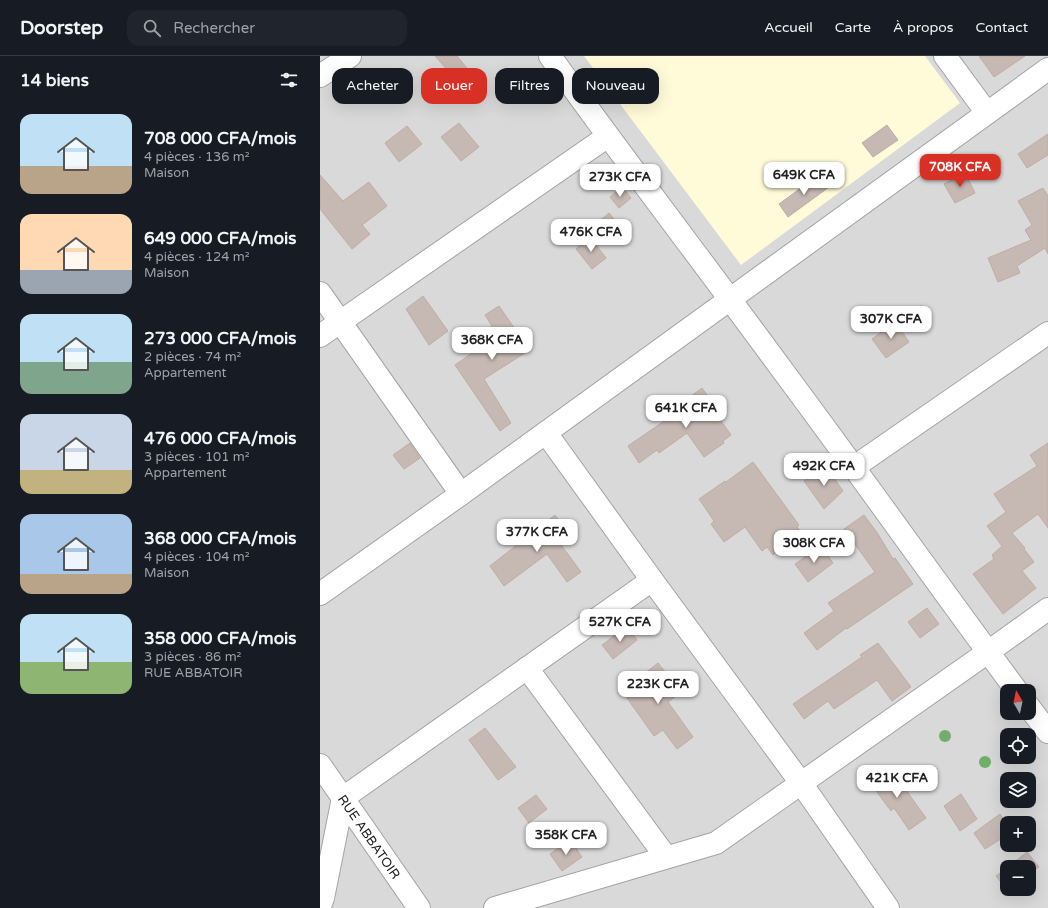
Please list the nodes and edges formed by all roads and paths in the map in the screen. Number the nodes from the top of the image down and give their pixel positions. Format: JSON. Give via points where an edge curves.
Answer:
{"nodes":[{"id":1,"x":350,"y":56,"type":"edge"},
{"id":2,"x":550,"y":56,"type":"edge"},
{"id":3,"x":945,"y":56,"type":"edge"},
{"id":4,"x":320,"y":76,"type":"edge"},
{"id":5,"x":1044,"y":79,"type":"edge"},
{"id":6,"x":987,"y":113,"type":"junction"},
{"id":7,"x":608,"y":136,"type":"junction"},
{"id":8,"x":320,"y":293,"type":"edge"},
{"id":9,"x":730,"y":299,"type":"junction"},
{"id":10,"x":340,"y":322,"type":"junction"},
{"id":11,"x":1048,"y":333,"type":"edge"},
{"id":12,"x":320,"y":336,"type":"edge"},
{"id":13,"x":546,"y":433,"type":"junction"},
{"id":14,"x":854,"y":467,"type":"junction"},
{"id":15,"x":461,"y":494,"type":"junction"},
{"id":16,"x":652,"y":580,"type":"junction"},
{"id":17,"x":320,"y":594,"type":"edge"},
{"id":18,"x":1048,"y":609,"type":"edge"},
{"id":19,"x":988,"y":652,"type":"junction"},
{"id":20,"x":527,"y":668,"type":"junction"},
{"id":21,"x":1012,"y":684,"type":"edge"},
{"id":22,"x":1036,"y":716,"type":"edge"},
{"id":23,"x":1048,"y":732,"type":"edge"},
{"id":24,"x":320,"y":766,"type":"edge"},
{"id":25,"x":801,"y":783,"type":"junction"},
{"id":26,"x":343,"y":798,"type":"junction"},
{"id":27,"x":666,"y":857,"type":"junction"},
{"id":28,"x":320,"y":906,"type":"edge"},
{"id":29,"x":419,"y":908,"type":"edge"},
{"id":30,"x":495,"y":908,"type":"edge"},
{"id":31,"x":888,"y":908,"type":"edge"}],
"edges":[{"from":1,"to":4,"type":"street"},
{"from":2,"to":7,"type":"street"},
{"from":3,"to":6,"type":"street"},
{"from":5,"to":6,"type":"street"},
{"from":6,"to":9,"type":"street"},
{"from":7,"to":9,"type":"street"},
{"from":7,"to":10,"type":"street"},
{"from":8,"to":10,"type":"street"},
{"from":9,"to":13,"type":"street"},
{"from":9,"to":14,"type":"street"},
{"from":10,"to":12,"type":"street"},
{"from":10,"to":15,"type":"street"},
{"from":11,"to":14,"type":"street"},
{"from":13,"to":15,"type":"street"},
{"from":13,"to":16,"type":"street"},
{"from":14,"to":19,"type":"street"},
{"from":15,"to":17,"type":"street"},
{"from":16,"to":20,"type":"street"},
{"from":16,"to":25,"type":"street"},
{"from":18,"to":19,"type":"street"},
{"from":19,"to":21,"type":"street"},
{"from":19,"to":25,"type":"street"},
{"from":20,"to":26,"type":"street"},
{"from":20,"to":27,"type":"street"},
{"from":22,"to":23,"type":"street"},
{"from":24,"to":26,"type":"street","name":"RUE ABBATOIR"},
{"from":25,"to":27,"type":"street","via":[[716,843]]},
{"from":25,"to":31,"type":"street"},
{"from":26,"to":28,"type":"street"},
{"from":26,"to":29,"type":"street","name":"RUE ABBATOIR"},
{"from":27,"to":30,"type":"street"}]}
